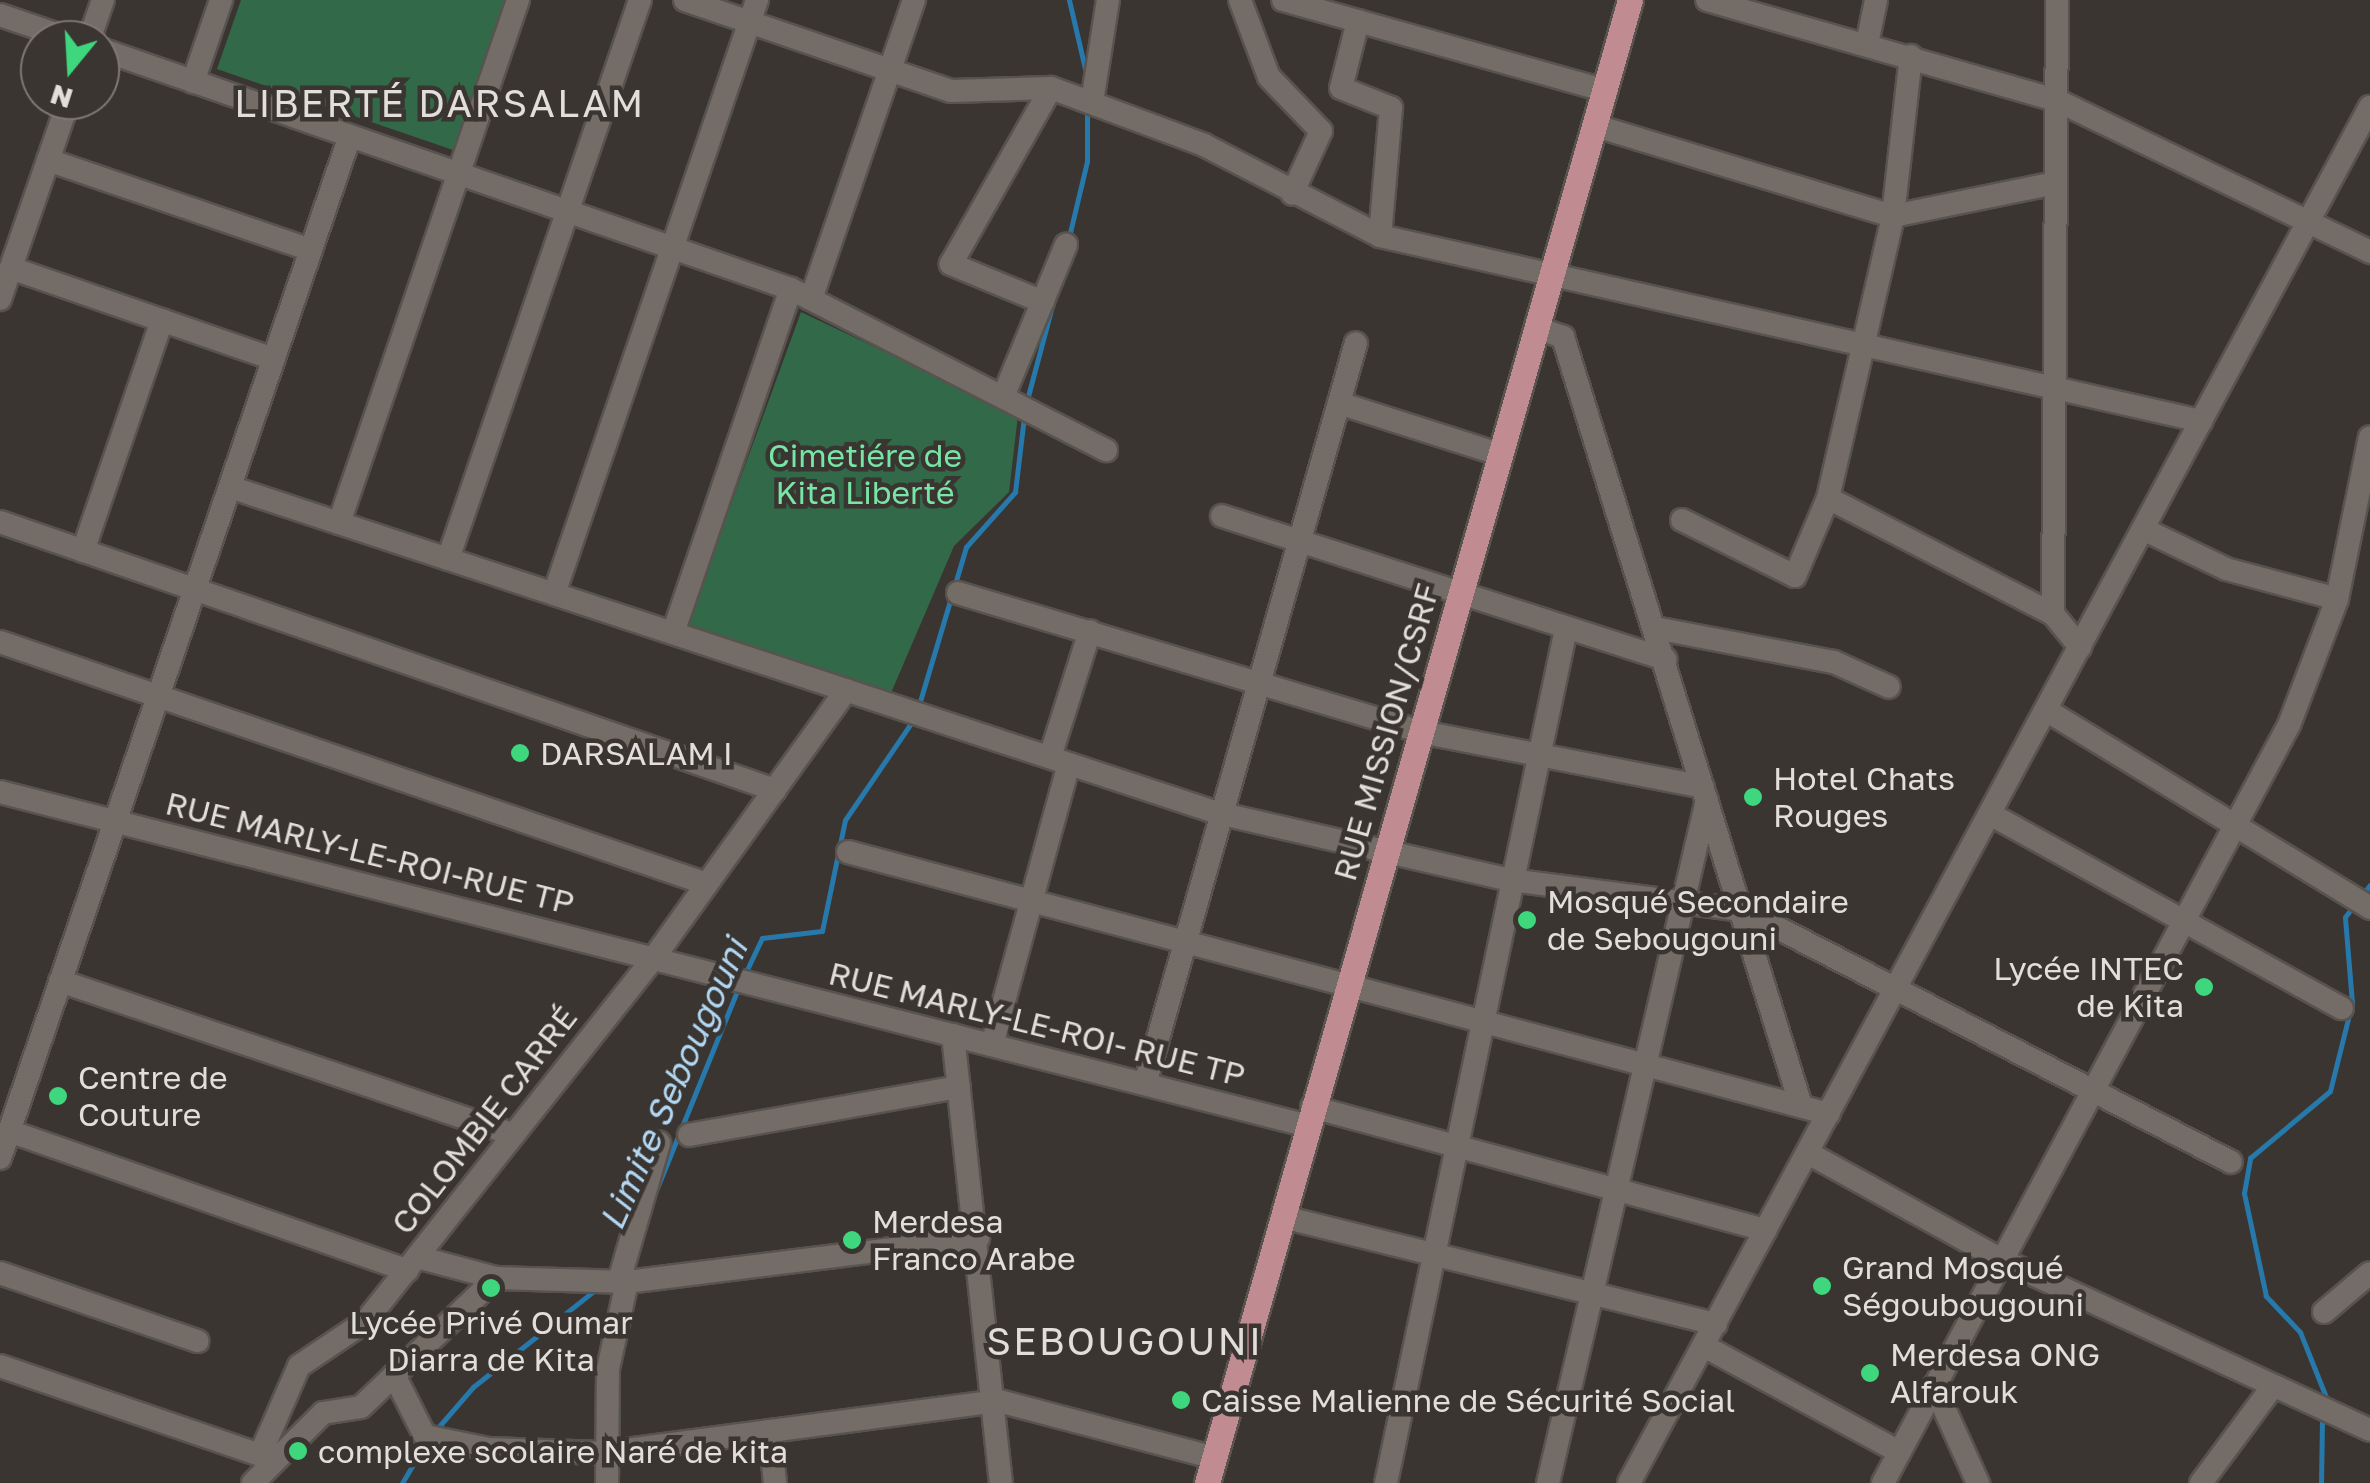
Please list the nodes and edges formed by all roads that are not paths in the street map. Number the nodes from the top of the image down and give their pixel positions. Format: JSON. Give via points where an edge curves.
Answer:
{"nodes":[{"id":1,"x":221,"y":0,"type":"edge"},
{"id":2,"x":518,"y":0,"type":"edge"},
{"id":3,"x":640,"y":0,"type":"edge"},
{"id":4,"x":686,"y":0,"type":"edge"},
{"id":5,"x":914,"y":0,"type":"edge"},
{"id":6,"x":1108,"y":0,"type":"edge"},
{"id":7,"x":1240,"y":0,"type":"edge"},
{"id":8,"x":1283,"y":0,"type":"edge"},
{"id":9,"x":1630,"y":0,"type":"edge"},
{"id":10,"x":1707,"y":0,"type":"edge"},
{"id":11,"x":1876,"y":0,"type":"edge"},
{"id":12,"x":2056,"y":0,"type":"edge"},
{"id":13,"x":1741,"y":5,"type":"edge"},
{"id":14,"x":1330,"y":6,"type":"edge"},
{"id":15,"x":754,"y":11,"type":"edge"},
{"id":16,"x":1358,"y":21,"type":"junction"},
{"id":17,"x":1867,"y":44,"type":"junction"},
{"id":18,"x":1911,"y":56,"type":"junction"},
{"id":19,"x":120,"y":57,"type":"edge"},
{"id":20,"x":890,"y":70,"type":"junction"},
{"id":21,"x":193,"y":82,"type":"junction"},
{"id":22,"x":1051,"y":88,"type":"junction"},
{"id":23,"x":1606,"y":90,"type":"junction"},
{"id":24,"x":2056,"y":100,"type":"junction"},
{"id":25,"x":1092,"y":102,"type":"junction"},
{"id":26,"x":2370,"y":107,"type":"edge"},
{"id":27,"x":62,"y":120,"type":"edge"},
{"id":28,"x":1596,"y":126,"type":"junction"},
{"id":29,"x":350,"y":136,"type":"junction"},
{"id":30,"x":48,"y":160,"type":"junction"},
{"id":31,"x":459,"y":174,"type":"junction"},
{"id":32,"x":2056,"y":184,"type":"junction"},
{"id":33,"x":1292,"y":194,"type":"junction"},
{"id":34,"x":567,"y":212,"type":"junction"},
{"id":35,"x":1893,"y":216,"type":"junction"},
{"id":36,"x":2310,"y":219,"type":"junction"},
{"id":37,"x":1380,"y":236,"type":"junction"},
{"id":38,"x":1066,"y":246,"type":"dead end"},
{"id":39,"x":672,"y":248,"type":"junction"},
{"id":40,"x":311,"y":250,"type":"junction"},
{"id":41,"x":2370,"y":252,"type":"edge"},
{"id":42,"x":10,"y":268,"type":"junction"},
{"id":43,"x":1552,"y":277,"type":"junction"},
{"id":44,"x":801,"y":294,"type":"junction"},
{"id":45,"x":0,"y":299,"type":"edge"},
{"id":46,"x":1043,"y":302,"type":"junction"},
{"id":47,"x":162,"y":320,"type":"junction"},
{"id":48,"x":1537,"y":328,"type":"junction"},
{"id":49,"x":1356,"y":343,"type":"dead end"},
{"id":50,"x":1863,"y":346,"type":"junction"},
{"id":51,"x":274,"y":359,"type":"junction"},
{"id":52,"x":2054,"y":386,"type":"junction"},
{"id":53,"x":1003,"y":397,"type":"junction"},
{"id":54,"x":1340,"y":402,"type":"junction"},
{"id":55,"x":2202,"y":421,"type":"junction"},
{"id":56,"x":2370,"y":437,"type":"edge"},
{"id":57,"x":1106,"y":450,"type":"dead end"},
{"id":58,"x":1500,"y":454,"type":"junction"},
{"id":59,"x":230,"y":487,"type":"junction"},
{"id":60,"x":1828,"y":498,"type":"junction"},
{"id":61,"x":1222,"y":516,"type":"dead end"},
{"id":62,"x":1682,"y":520,"type":"dead end"},
{"id":63,"x":0,"y":522,"type":"edge"},
{"id":64,"x":339,"y":523,"type":"junction"},
{"id":65,"x":2143,"y":529,"type":"junction"},
{"id":66,"x":1303,"y":544,"type":"junction"},
{"id":67,"x":83,"y":551,"type":"junction"},
{"id":68,"x":448,"y":559,"type":"junction"},
{"id":69,"x":195,"y":589,"type":"junction"},
{"id":70,"x":958,"y":592,"type":"dead end"},
{"id":71,"x":554,"y":594,"type":"junction"},
{"id":72,"x":1456,"y":598,"type":"junction"},
{"id":73,"x":2337,"y":598,"type":"junction"},
{"id":74,"x":2052,"y":614,"type":"junction"},
{"id":75,"x":1655,"y":628,"type":"junction"},
{"id":76,"x":1566,"y":629,"type":"junction"},
{"id":77,"x":1090,"y":631,"type":"junction"},
{"id":78,"x":673,"y":633,"type":"junction"},
{"id":79,"x":0,"y":642,"type":"edge"},
{"id":80,"x":2080,"y":648,"type":"junction"},
{"id":81,"x":1665,"y":659,"type":"junction"},
{"id":82,"x":1258,"y":680,"type":"junction"},
{"id":83,"x":1890,"y":688,"type":"dead end"},
{"id":84,"x":846,"y":690,"type":"junction"},
{"id":85,"x":158,"y":696,"type":"junction"},
{"id":86,"x":2046,"y":710,"type":"junction"},
{"id":87,"x":1420,"y":732,"type":"junction"},
{"id":88,"x":1532,"y":757,"type":"junction"},
{"id":89,"x":1059,"y":760,"type":"junction"},
{"id":90,"x":775,"y":790,"type":"junction"},
{"id":91,"x":0,"y":792,"type":"edge"},
{"id":92,"x":1705,"y":793,"type":"junction"},
{"id":93,"x":1218,"y":812,"type":"junction"},
{"id":94,"x":1990,"y":814,"type":"junction"},
{"id":95,"x":2236,"y":820,"type":"junction"},
{"id":96,"x":115,"y":822,"type":"junction"},
{"id":97,"x":848,"y":852,"type":"dead end"},
{"id":98,"x":1386,"y":855,"type":"junction"},
{"id":99,"x":1510,"y":880,"type":"junction"},
{"id":100,"x":707,"y":884,"type":"junction"},
{"id":101,"x":1680,"y":900,"type":"junction"},
{"id":102,"x":1032,"y":901,"type":"junction"},
{"id":103,"x":2370,"y":908,"type":"edge"},
{"id":104,"x":1744,"y":910,"type":"junction"},
{"id":105,"x":2182,"y":921,"type":"junction"},
{"id":106,"x":1184,"y":942,"type":"junction"},
{"id":107,"x":653,"y":959,"type":"junction"},
{"id":108,"x":60,"y":981,"type":"junction"},
{"id":109,"x":1348,"y":986,"type":"junction"},
{"id":110,"x":750,"y":987,"type":"joint"},
{"id":111,"x":1896,"y":988,"type":"junction"},
{"id":112,"x":2342,"y":1008,"type":"dead end"},
{"id":113,"x":1485,"y":1022,"type":"junction"},
{"id":114,"x":952,"y":1035,"type":"junction"},
{"id":115,"x":992,"y":1045,"type":"junction"},
{"id":116,"x":1645,"y":1065,"type":"junction"},
{"id":117,"x":1145,"y":1084,"type":"junction"},
{"id":118,"x":959,"y":1087,"type":"junction"},
{"id":119,"x":2093,"y":1090,"type":"junction"},
{"id":120,"x":1801,"y":1106,"type":"junction"},
{"id":121,"x":1829,"y":1114,"type":"junction"},
{"id":122,"x":1310,"y":1117,"type":"junction"},
{"id":123,"x":9,"y":1131,"type":"junction"},
{"id":124,"x":514,"y":1135,"type":"junction"},
{"id":125,"x":689,"y":1136,"type":"dead end"},
{"id":126,"x":659,"y":1143,"type":"dead end"},
{"id":127,"x":1456,"y":1146,"type":"junction"},
{"id":128,"x":1808,"y":1154,"type":"junction"},
{"id":129,"x":0,"y":1158,"type":"edge"},
{"id":130,"x":2232,"y":1162,"type":"dead end"},
{"id":131,"x":1616,"y":1189,"type":"junction"},
{"id":132,"x":1283,"y":1217,"type":"junction"},
{"id":133,"x":1766,"y":1230,"type":"junction"},
{"id":134,"x":978,"y":1238,"type":"junction"},
{"id":135,"x":1433,"y":1254,"type":"junction"},
{"id":136,"x":2002,"y":1260,"type":"junction"},
{"id":137,"x":412,"y":1264,"type":"junction"},
{"id":138,"x":0,"y":1273,"type":"edge"},
{"id":139,"x":2370,"y":1273,"type":"edge"},
{"id":140,"x":496,"y":1278,"type":"junction"},
{"id":141,"x":623,"y":1281,"type":"junction"},
{"id":142,"x":1592,"y":1294,"type":"junction"},
{"id":143,"x":2324,"y":1312,"type":"dead end"},
{"id":144,"x":1716,"y":1324,"type":"junction"},
{"id":145,"x":198,"y":1341,"type":"dead end"},
{"id":146,"x":1704,"y":1346,"type":"junction"},
{"id":147,"x":0,"y":1366,"type":"edge"},
{"id":148,"x":394,"y":1375,"type":"junction"},
{"id":149,"x":1934,"y":1386,"type":"junction"},
{"id":150,"x":2272,"y":1386,"type":"junction"},
{"id":151,"x":999,"y":1401,"type":"junction"},
{"id":152,"x":2370,"y":1430,"type":"edge"},
{"id":153,"x":770,"y":1432,"type":"junction"},
{"id":154,"x":1899,"y":1452,"type":"junction"},
{"id":155,"x":603,"y":1454,"type":"junction"},
{"id":156,"x":266,"y":1457,"type":"junction"},
{"id":157,"x":1211,"y":1470,"type":"edge"},
{"id":158,"x":253,"y":1483,"type":"edge"},
{"id":159,"x":606,"y":1483,"type":"edge"},
{"id":160,"x":776,"y":1483,"type":"edge"},
{"id":161,"x":1001,"y":1483,"type":"edge"},
{"id":162,"x":1386,"y":1483,"type":"edge"},
{"id":163,"x":1548,"y":1483,"type":"edge"},
{"id":164,"x":1629,"y":1483,"type":"edge"},
{"id":165,"x":1883,"y":1483,"type":"edge"},
{"id":166,"x":1978,"y":1483,"type":"edge"},
{"id":167,"x":2202,"y":1483,"type":"edge"}],
"edges":[{"from":1,"to":21,"type":"street"},
{"from":2,"to":31,"type":"street"},
{"from":3,"to":34,"type":"street"},
{"from":4,"to":15,"type":"street"},
{"from":5,"to":20,"type":"street"},
{"from":6,"to":25,"type":"street"},
{"from":7,"to":33,"type":"street","via":[[1269,77],[1322,132]]},
{"from":8,"to":14,"type":"street"},
{"from":9,"to":23,"type":"main road","name":"RUE MISSION/CSRF"},
{"from":10,"to":13,"type":"street"},
{"from":11,"to":17,"type":"street"},
{"from":12,"to":24,"type":"street"},
{"from":13,"to":17,"type":"street"},
{"from":14,"to":16,"type":"street"},
{"from":15,"to":20,"type":"street"},
{"from":15,"to":39,"type":"street"},
{"from":16,"to":23,"type":"street"},
{"from":16,"to":37,"type":"street","via":[[1342,88],[1391,108]]},
{"from":17,"to":18,"type":"street"},
{"from":18,"to":24,"type":"street"},
{"from":18,"to":35,"type":"street"},
{"from":19,"to":21,"type":"street"},
{"from":20,"to":22,"type":"street","via":[[951,91]]},
{"from":20,"to":44,"type":"street"},
{"from":21,"to":29,"type":"street"},
{"from":22,"to":25,"type":"street"},
{"from":22,"to":46,"type":"street","via":[[951,264]]},
{"from":23,"to":28,"type":"main road","name":"RUE MISSION/CSRF"},
{"from":24,"to":32,"type":"street"},
{"from":24,"to":36,"type":"street"},
{"from":25,"to":33,"type":"street","via":[[1204,145]]},
{"from":26,"to":36,"type":"street"},
{"from":27,"to":30,"type":"street"},
{"from":28,"to":35,"type":"street"},
{"from":28,"to":43,"type":"main road","name":"RUE MISSION/CSRF"},
{"from":29,"to":31,"type":"street"},
{"from":29,"to":40,"type":"street"},
{"from":30,"to":40,"type":"street"},
{"from":30,"to":42,"type":"street"},
{"from":31,"to":34,"type":"street"},
{"from":31,"to":64,"type":"street"},
{"from":32,"to":35,"type":"street"},
{"from":32,"to":52,"type":"street"},
{"from":33,"to":37,"type":"street"},
{"from":34,"to":39,"type":"street"},
{"from":34,"to":68,"type":"street"},
{"from":35,"to":50,"type":"street"},
{"from":36,"to":41,"type":"street"},
{"from":36,"to":55,"type":"street"},
{"from":37,"to":43,"type":"street"},
{"from":38,"to":46,"type":"street"},
{"from":39,"to":44,"type":"street"},
{"from":39,"to":71,"type":"street"},
{"from":40,"to":51,"type":"street"},
{"from":42,"to":45,"type":"street"},
{"from":42,"to":47,"type":"street"},
{"from":43,"to":48,"type":"main road","name":"RUE MISSION/CSRF"},
{"from":43,"to":50,"type":"street"},
{"from":44,"to":53,"type":"street"},
{"from":44,"to":78,"type":"street"},
{"from":46,"to":53,"type":"street"},
{"from":47,"to":51,"type":"street"},
{"from":47,"to":67,"type":"street"},
{"from":48,"to":58,"type":"main road","name":"RUE MISSION/CSRF"},
{"from":48,"to":75,"type":"street","via":[[1563,338]]},
{"from":49,"to":54,"type":"street"},
{"from":50,"to":52,"type":"street"},
{"from":50,"to":60,"type":"street"},
{"from":51,"to":59,"type":"street"},
{"from":52,"to":55,"type":"street"},
{"from":52,"to":74,"type":"street"},
{"from":53,"to":57,"type":"street"},
{"from":54,"to":58,"type":"street"},
{"from":54,"to":66,"type":"street"},
{"from":55,"to":65,"type":"street"},
{"from":56,"to":73,"type":"street"},
{"from":58,"to":72,"type":"main road","name":"RUE MISSION/CSRF"},
{"from":59,"to":64,"type":"street"},
{"from":59,"to":69,"type":"street"},
{"from":60,"to":62,"type":"street","via":[[1795,576]]},
{"from":60,"to":74,"type":"street"},
{"from":61,"to":66,"type":"street"},
{"from":63,"to":67,"type":"street"},
{"from":64,"to":68,"type":"street"},
{"from":65,"to":73,"type":"street","via":[[2226,568]]},
{"from":65,"to":80,"type":"street"},
{"from":66,"to":72,"type":"street"},
{"from":66,"to":82,"type":"street"},
{"from":67,"to":69,"type":"street"},
{"from":68,"to":71,"type":"street"},
{"from":69,"to":85,"type":"street"},
{"from":69,"to":90,"type":"street"},
{"from":70,"to":77,"type":"street"},
{"from":71,"to":78,"type":"street"},
{"from":72,"to":76,"type":"street"},
{"from":72,"to":87,"type":"main road","name":"RUE MISSION/CSRF"},
{"from":73,"to":95,"type":"street","via":[[2288,725]]},
{"from":74,"to":80,"type":"street"},
{"from":75,"to":81,"type":"street"},
{"from":75,"to":83,"type":"street","via":[[1834,662]]},
{"from":76,"to":81,"type":"street"},
{"from":76,"to":88,"type":"street"},
{"from":77,"to":82,"type":"street"},
{"from":77,"to":89,"type":"street"},
{"from":78,"to":84,"type":"street"},
{"from":79,"to":85,"type":"street"},
{"from":80,"to":86,"type":"street"},
{"from":81,"to":92,"type":"street"},
{"from":82,"to":87,"type":"street"},
{"from":82,"to":93,"type":"street"},
{"from":84,"to":89,"type":"street","via":[[924,722]]},
{"from":84,"to":90,"type":"street","name":"COLOMBIE CARRÉ"},
{"from":85,"to":96,"type":"street"},
{"from":85,"to":100,"type":"street"},
{"from":86,"to":94,"type":"street"},
{"from":86,"to":95,"type":"street"},
{"from":87,"to":88,"type":"street"},
{"from":87,"to":98,"type":"main road","name":"RUE MISSION/CSRF"},
{"from":88,"to":92,"type":"street"},
{"from":88,"to":99,"type":"street"},
{"from":89,"to":93,"type":"street"},
{"from":89,"to":102,"type":"street"},
{"from":90,"to":100,"type":"street","name":"COLOMBIE CARRÉ"},
{"from":91,"to":96,"type":"street","name":"RUE MARLY-LE-ROI-RUE TP"},
{"from":92,"to":101,"type":"street"},
{"from":92,"to":104,"type":"street"},
{"from":93,"to":98,"type":"street"},
{"from":93,"to":106,"type":"street"},
{"from":94,"to":105,"type":"street"},
{"from":94,"to":111,"type":"street"},
{"from":95,"to":103,"type":"street"},
{"from":95,"to":105,"type":"street"},
{"from":96,"to":107,"type":"street","name":"RUE MARLY-LE-ROI-RUE TP"},
{"from":96,"to":108,"type":"street"},
{"from":97,"to":102,"type":"street"},
{"from":98,"to":99,"type":"street"},
{"from":98,"to":109,"type":"main road","name":"RUE MISSION/CSRF"},
{"from":99,"to":101,"type":"street"},
{"from":99,"to":113,"type":"street"},
{"from":100,"to":107,"type":"street","name":"COLOMBIE CARRÉ"},
{"from":101,"to":104,"type":"street"},
{"from":101,"to":116,"type":"street"},
{"from":102,"to":106,"type":"street"},
{"from":102,"to":115,"type":"street"},
{"from":104,"to":111,"type":"street"},
{"from":104,"to":120,"type":"street"},
{"from":105,"to":112,"type":"street"},
{"from":105,"to":119,"type":"street"},
{"from":106,"to":109,"type":"street"},
{"from":106,"to":117,"type":"street"},
{"from":107,"to":110,"type":"street","name":"RUE MARLY-LE-ROI-RUE TP"},
{"from":107,"to":124,"type":"street","name":"COLOMBIE CARRÉ"},
{"from":108,"to":123,"type":"street"},
{"from":108,"to":124,"type":"street"},
{"from":109,"to":113,"type":"street"},
{"from":109,"to":122,"type":"main road","name":"RUE MISSION/CSRF"},
{"from":110,"to":114,"type":"street","name":"RUE MARLY-LE-ROI- RUE TP"},
{"from":111,"to":119,"type":"street"},
{"from":111,"to":121,"type":"street"},
{"from":113,"to":116,"type":"street"},
{"from":113,"to":127,"type":"street"},
{"from":114,"to":115,"type":"street","name":"RUE MARLY-LE-ROI- RUE TP"},
{"from":114,"to":118,"type":"street"},
{"from":115,"to":117,"type":"street","name":"RUE MARLY-LE-ROI- RUE TP"},
{"from":116,"to":120,"type":"street"},
{"from":116,"to":131,"type":"street"},
{"from":117,"to":122,"type":"street","name":"RUE MARLY-LE-ROI- RUE TP"},
{"from":118,"to":125,"type":"street"},
{"from":118,"to":134,"type":"street"},
{"from":119,"to":130,"type":"street"},
{"from":119,"to":136,"type":"street"},
{"from":120,"to":121,"type":"street"},
{"from":121,"to":128,"type":"street"},
{"from":122,"to":127,"type":"street","name":"RUE MARLY-LE-ROI- RUE TP"},
{"from":122,"to":132,"type":"main road","name":"RUE MISSION/CSRF"},
{"from":123,"to":129,"type":"street"},
{"from":123,"to":137,"type":"street"},
{"from":124,"to":137,"type":"street","name":"COLOMBIE CARRÉ"},
{"from":126,"to":141,"type":"street"},
{"from":127,"to":131,"type":"street","name":"RUE MARLY-LE-ROI- RUE TP"},
{"from":127,"to":135,"type":"street"},
{"from":128,"to":133,"type":"street"},
{"from":128,"to":136,"type":"street"},
{"from":131,"to":133,"type":"street","name":"RUE MARLY-LE-ROI- RUE TP"},
{"from":131,"to":142,"type":"street"},
{"from":132,"to":135,"type":"street"},
{"from":132,"to":157,"type":"main road","name":"RUE MISSION/CSRF"},
{"from":133,"to":144,"type":"street"},
{"from":134,"to":141,"type":"street"},
{"from":134,"to":151,"type":"street"},
{"from":135,"to":142,"type":"street"},
{"from":135,"to":162,"type":"street"},
{"from":136,"to":149,"type":"street"},
{"from":136,"to":150,"type":"street"},
{"from":137,"to":140,"type":"street"},
{"from":137,"to":156,"type":"street","name":"COLOMBIE CARRÉ","via":[[366,1321],[299,1366]]},
{"from":138,"to":145,"type":"street"},
{"from":139,"to":143,"type":"street"},
{"from":140,"to":141,"type":"street"},
{"from":140,"to":148,"type":"street"},
{"from":141,"to":155,"type":"street"},
{"from":142,"to":144,"type":"street"},
{"from":142,"to":163,"type":"street"},
{"from":144,"to":146,"type":"street"},
{"from":146,"to":154,"type":"street"},
{"from":146,"to":164,"type":"street"},
{"from":147,"to":156,"type":"street"},
{"from":148,"to":155,"type":"street","via":[[425,1436]]},
{"from":148,"to":156,"type":"street","via":[[361,1407],[322,1413]]},
{"from":149,"to":154,"type":"street"},
{"from":149,"to":166,"type":"street"},
{"from":150,"to":152,"type":"street"},
{"from":150,"to":167,"type":"street"},
{"from":151,"to":153,"type":"street"},
{"from":151,"to":157,"type":"street"},
{"from":151,"to":161,"type":"street"},
{"from":153,"to":155,"type":"street"},
{"from":153,"to":160,"type":"street"},
{"from":154,"to":165,"type":"street"},
{"from":155,"to":159,"type":"street"},
{"from":156,"to":158,"type":"street"}]}
